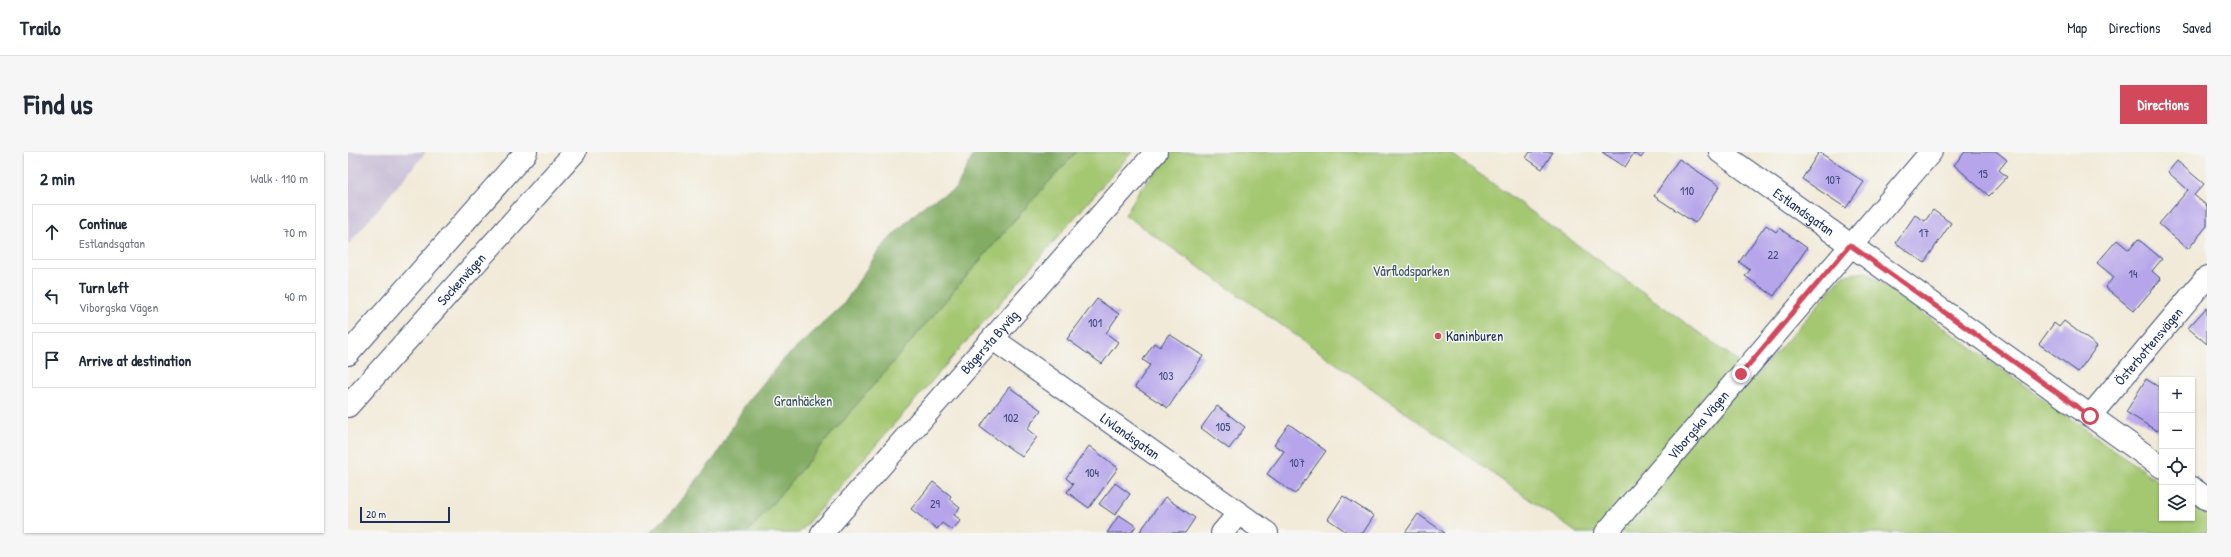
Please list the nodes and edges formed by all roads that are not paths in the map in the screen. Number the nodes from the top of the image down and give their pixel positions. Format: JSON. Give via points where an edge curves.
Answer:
{"nodes":[{"id":1,"x":526,"y":152,"type":"edge"},
{"id":2,"x":575,"y":152,"type":"edge"},
{"id":3,"x":1156,"y":152,"type":"edge"},
{"id":4,"x":1720,"y":152,"type":"edge"},
{"id":5,"x":1931,"y":152,"type":"edge"},
{"id":6,"x":1850,"y":245,"type":"junction"},
{"id":7,"x":2207,"y":277,"type":"edge"},
{"id":8,"x":993,"y":339,"type":"junction"},
{"id":9,"x":348,"y":354,"type":"edge"},
{"id":10,"x":348,"y":406,"type":"edge"},
{"id":11,"x":2090,"y":416,"type":"junction"},
{"id":12,"x":2159,"y":465,"type":"edge"},
{"id":13,"x":2195,"y":490,"type":"edge"},
{"id":14,"x":2207,"y":499,"type":"edge"},
{"id":15,"x":1239,"y":513,"type":"junction"},
{"id":16,"x":822,"y":533,"type":"edge"},
{"id":17,"x":1222,"y":533,"type":"edge"},
{"id":18,"x":1267,"y":533,"type":"edge"},
{"id":19,"x":1606,"y":533,"type":"edge"}],
"edges":[{"from":1,"to":9,"type":"street"},
{"from":2,"to":10,"type":"street","name":"Sockenvägen"},
{"from":3,"to":8,"type":"street","name":"Bägersta Byväg"},
{"from":4,"to":6,"type":"street","name":"Estlandsgatan"},
{"from":5,"to":6,"type":"street","name":"Viborgska Vägen"},
{"from":6,"to":11,"type":"street","name":"Estlandsgatan"},
{"from":6,"to":19,"type":"street","name":"Viborgska Vägen"},
{"from":7,"to":11,"type":"street","name":"Österbottensvägen"},
{"from":8,"to":15,"type":"street","name":"Livlandsgatan"},
{"from":8,"to":16,"type":"street","name":"Bägersta Byväg"},
{"from":11,"to":12,"type":"street","name":"Estlandsgatan"},
{"from":13,"to":14,"type":"street"},
{"from":15,"to":17,"type":"street"},
{"from":15,"to":18,"type":"street","name":"Livlandsgatan"}]}
